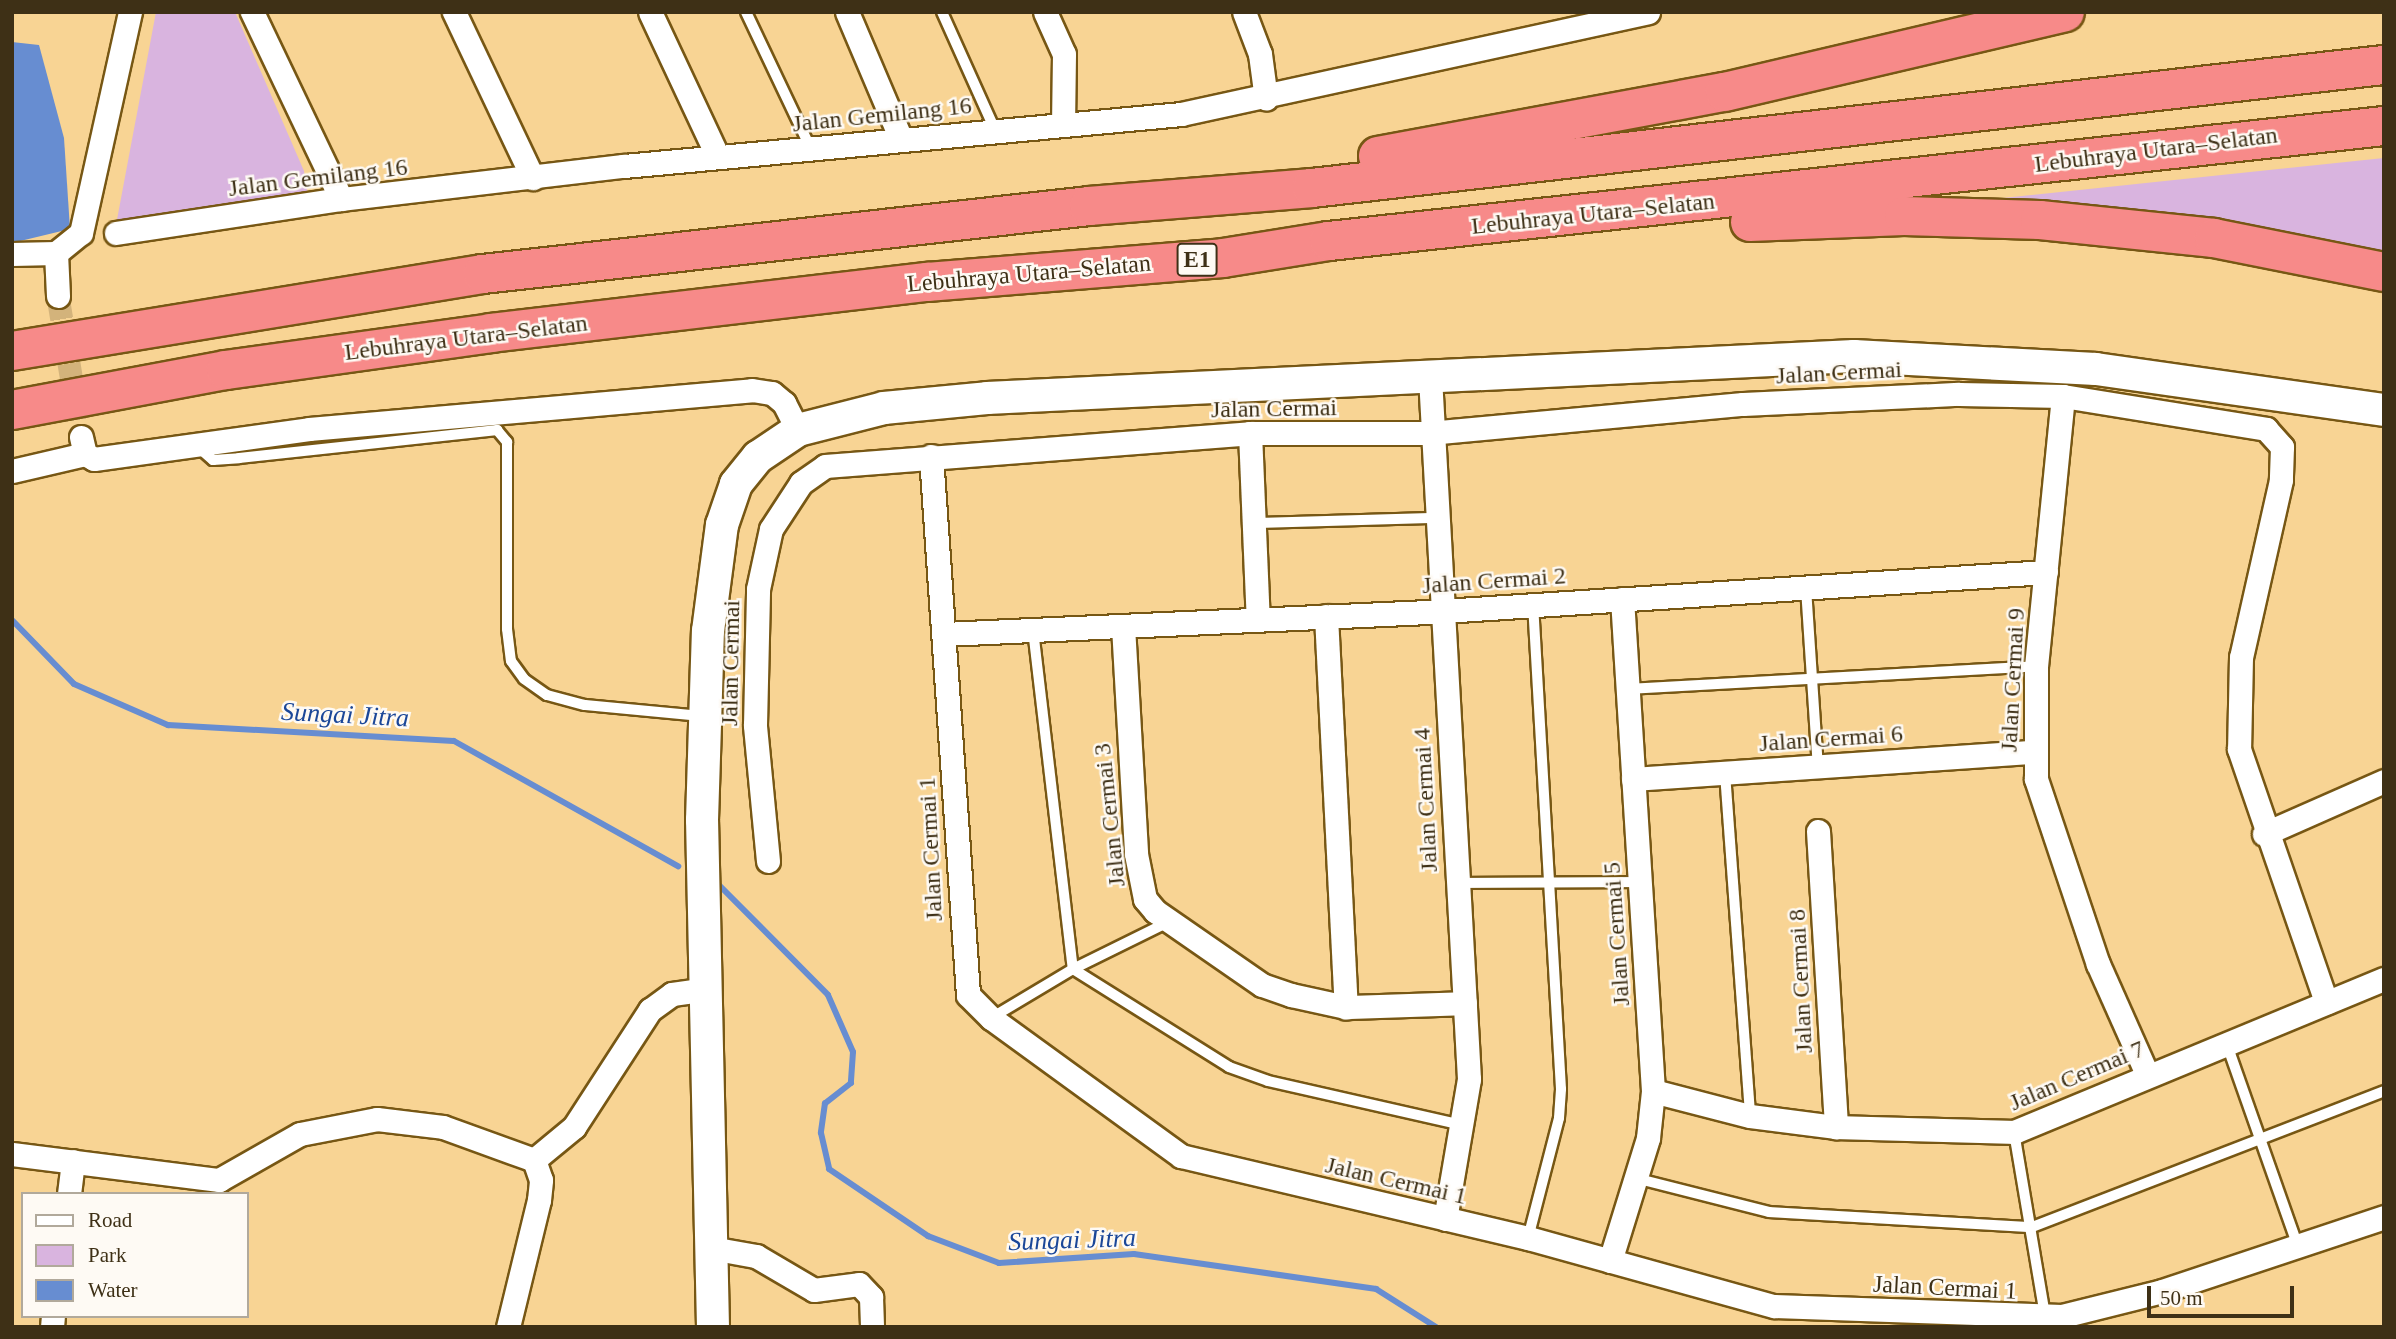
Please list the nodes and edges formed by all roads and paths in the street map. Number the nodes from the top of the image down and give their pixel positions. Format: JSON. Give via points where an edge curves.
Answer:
{"nodes":[{"id":1,"x":130,"y":12,"type":"edge"},
{"id":2,"x":252,"y":12,"type":"edge"},
{"id":3,"x":650,"y":12,"type":"edge"},
{"id":4,"x":746,"y":12,"type":"edge"},
{"id":5,"x":847,"y":12,"type":"edge"},
{"id":6,"x":942,"y":12,"type":"edge"},
{"id":7,"x":1045,"y":12,"type":"edge"},
{"id":8,"x":1244,"y":12,"type":"edge"},
{"id":9,"x":1648,"y":12,"type":"edge"},
{"id":10,"x":2065,"y":12,"type":"edge"},
{"id":11,"x":462,"y":15,"type":"edge"},
{"id":12,"x":2384,"y":65,"type":"edge"},
{"id":13,"x":1266,"y":99,"type":"junction"},
{"id":14,"x":1063,"y":123,"type":"junction"},
{"id":15,"x":2384,"y":126,"type":"edge"},
{"id":16,"x":995,"y":130,"type":"junction"},
{"id":17,"x":901,"y":139,"type":"junction"},
{"id":18,"x":811,"y":150,"type":"junction"},
{"id":19,"x":718,"y":157,"type":"junction"},
{"id":20,"x":533,"y":178,"type":"junction"},
{"id":21,"x":1230,"y":192,"type":"junction"},
{"id":22,"x":341,"y":199,"type":"junction"},
{"id":23,"x":116,"y":233,"type":"dead end"},
{"id":24,"x":56,"y":253,"type":"junction"},
{"id":25,"x":12,"y":254,"type":"edge"},
{"id":26,"x":1223,"y":258,"type":"junction"},
{"id":27,"x":2384,"y":272,"type":"edge"},
{"id":28,"x":58,"y":296,"type":"tunnel mouth"},
{"id":29,"x":12,"y":351,"type":"edge"},
{"id":30,"x":1430,"y":377,"type":"junction"},
{"id":31,"x":2063,"y":396,"type":"junction"},
{"id":32,"x":12,"y":410,"type":"edge"},
{"id":33,"x":2384,"y":410,"type":"edge"},
{"id":34,"x":797,"y":430,"type":"junction"},
{"id":35,"x":1250,"y":433,"type":"junction"},
{"id":36,"x":1429,"y":433,"type":"junction"},
{"id":37,"x":196,"y":445,"type":"junction"},
{"id":38,"x":931,"y":456,"type":"junction"},
{"id":39,"x":12,"y":471,"type":"edge"},
{"id":40,"x":1434,"y":518,"type":"junction"},
{"id":41,"x":1254,"y":523,"type":"junction"},
{"id":42,"x":2046,"y":572,"type":"junction"},
{"id":43,"x":1806,"y":585,"type":"junction"},
{"id":44,"x":1622,"y":598,"type":"junction"},
{"id":45,"x":1533,"y":605,"type":"junction"},
{"id":46,"x":1443,"y":611,"type":"junction"},
{"id":47,"x":1326,"y":616,"type":"junction"},
{"id":48,"x":1258,"y":620,"type":"junction"},
{"id":49,"x":1123,"y":626,"type":"junction"},
{"id":50,"x":1033,"y":630,"type":"junction"},
{"id":51,"x":944,"y":634,"type":"junction"},
{"id":52,"x":2036,"y":666,"type":"junction"},
{"id":53,"x":1813,"y":678,"type":"junction"},
{"id":54,"x":1628,"y":689,"type":"junction"},
{"id":55,"x":705,"y":716,"type":"junction"},
{"id":56,"x":2033,"y":752,"type":"junction"},
{"id":57,"x":1818,"y":767,"type":"junction"},
{"id":58,"x":1724,"y":773,"type":"junction"},
{"id":59,"x":1633,"y":779,"type":"junction"},
{"id":60,"x":2384,"y":781,"type":"edge"},
{"id":61,"x":1818,"y":831,"type":"dead end"},
{"id":62,"x":2264,"y":834,"type":"junction"},
{"id":63,"x":768,"y":861,"type":"dead end"},
{"id":64,"x":1640,"y":882,"type":"junction"},
{"id":65,"x":1457,"y":883,"type":"junction"},
{"id":66,"x":1551,"y":884,"type":"junction"},
{"id":67,"x":1170,"y":921,"type":"junction"},
{"id":68,"x":1073,"y":969,"type":"junction"},
{"id":69,"x":2384,"y":979,"type":"edge"},
{"id":70,"x":708,"y":989,"type":"junction"},
{"id":71,"x":2326,"y":1002,"type":"junction"},
{"id":72,"x":1465,"y":1003,"type":"junction"},
{"id":73,"x":1346,"y":1007,"type":"junction"},
{"id":74,"x":991,"y":1018,"type":"junction"},
{"id":75,"x":2226,"y":1042,"type":"junction"},
{"id":76,"x":2147,"y":1074,"type":"junction"},
{"id":77,"x":1653,"y":1091,"type":"junction"},
{"id":78,"x":2384,"y":1091,"type":"edge"},
{"id":79,"x":1750,"y":1116,"type":"junction"},
{"id":80,"x":1462,"y":1125,"type":"junction"},
{"id":81,"x":1836,"y":1127,"type":"junction"},
{"id":82,"x":2014,"y":1132,"type":"junction"},
{"id":83,"x":2257,"y":1139,"type":"junction"},
{"id":84,"x":12,"y":1154,"type":"edge"},
{"id":85,"x":534,"y":1160,"type":"junction"},
{"id":86,"x":74,"y":1161,"type":"junction"},
{"id":87,"x":1635,"y":1178,"type":"junction"},
{"id":88,"x":69,"y":1192,"type":"edge"},
{"id":89,"x":2384,"y":1217,"type":"edge"},
{"id":90,"x":1445,"y":1219,"type":"junction"},
{"id":91,"x":2032,"y":1227,"type":"junction"},
{"id":92,"x":1528,"y":1238,"type":"junction"},
{"id":93,"x":2298,"y":1247,"type":"junction"},
{"id":94,"x":711,"y":1248,"type":"junction"},
{"id":95,"x":1610,"y":1261,"type":"junction"},
{"id":96,"x":2045,"y":1317,"type":"junction"},
{"id":97,"x":508,"y":1327,"type":"edge"},
{"id":98,"x":713,"y":1327,"type":"edge"},
{"id":99,"x":872,"y":1327,"type":"edge"}],
"edges":[{"from":1,"to":24,"type":"street","via":[[89,216],[81,233]]},
{"from":2,"to":22,"type":"street"},
{"from":3,"to":19,"type":"street"},
{"from":4,"to":18,"type":"lane"},
{"from":5,"to":17,"type":"street"},
{"from":6,"to":16,"type":"lane"},
{"from":7,"to":14,"type":"street","via":[[1064,54]]},
{"from":8,"to":13,"type":"street","via":[[1260,54]]},
{"from":9,"to":13,"type":"street","name":"Jalan Gemilang 16"},
{"from":10,"to":21,"type":"highway","via":[[1897,55],[1317,167]]},
{"from":11,"to":20,"type":"street"},
{"from":12,"to":21,"type":"highway","via":[[1312,188]]},
{"from":13,"to":14,"type":"street","name":"Jalan Gemilang 16","via":[[1181,114]]},
{"from":14,"to":16,"type":"street","name":"Jalan Gemilang 16"},
{"from":15,"to":26,"type":"highway","name":"Lebuhraya Utara–Selatan","number":"E1","via":[[1329,241]]},
{"from":16,"to":17,"type":"street","name":"Jalan Gemilang 16"},
{"from":17,"to":18,"type":"street","name":"Jalan Gemilang 16"},
{"from":18,"to":19,"type":"street","name":"Jalan Gemilang 16"},
{"from":19,"to":20,"type":"street","name":"Jalan Gemilang 16"},
{"from":20,"to":22,"type":"street","name":"Jalan Gemilang 16"},
{"from":21,"to":29,"type":"highway","via":[[470,276]]},
{"from":22,"to":23,"type":"street","name":"Jalan Gemilang 16"},
{"from":24,"to":25,"type":"street"},
{"from":24,"to":28,"type":"street"},
{"from":26,"to":27,"type":"highway","via":[[1331,259],[1743,222],[1904,216],[2131,229],[2261,246]]},
{"from":26,"to":32,"type":"highway","name":"Lebuhraya Utara–Selatan","number":"E1","via":[[927,282],[478,335],[226,370]]},
{"from":30,"to":33,"type":"street","via":[[1921,357],[2096,369]]},
{"from":30,"to":34,"type":"street","via":[[987,398],[884,408]]},
{"from":30,"to":36,"type":"street","name":"Jalan Cermai 4"},
{"from":31,"to":36,"type":"street","name":"Jalan Cermai","via":[[1959,394],[1743,404]]},
{"from":31,"to":42,"type":"street","name":"Jalan Cermai 9"},
{"from":31,"to":62,"type":"street","name":"Jalan Cermai","via":[[2266,429],[2282,447],[2281,480],[2241,657],[2239,749]]},
{"from":34,"to":37,"type":"street","via":[[784,402],[772,393],[751,390],[309,429]]},
{"from":34,"to":55,"type":"street","via":[[758,457],[736,484],[722,525],[708,631]]},
{"from":35,"to":36,"type":"street","name":"Jalan Cermai"},
{"from":35,"to":38,"type":"street","name":"Jalan Cermai"},
{"from":35,"to":41,"type":"street"},
{"from":36,"to":40,"type":"street","name":"Jalan Cermai 4"},
{"from":37,"to":39,"type":"street","via":[[94,459],[83,445]]},
{"from":37,"to":55,"type":"lane","via":[[213,460],[497,430],[507,442],[511,662],[524,679],[547,695],[585,705]]},
{"from":38,"to":51,"type":"street","name":"Jalan Cermai 1"},
{"from":38,"to":63,"type":"street","name":"Jalan Cermai","via":[[825,466],[801,483],[771,529],[754,629],[755,725]]},
{"from":40,"to":41,"type":"lane"},
{"from":40,"to":46,"type":"street","name":"Jalan Cermai 4"},
{"from":41,"to":48,"type":"street"},
{"from":42,"to":43,"type":"street","name":"Jalan Cermai 2"},
{"from":42,"to":52,"type":"street","name":"Jalan Cermai 9"},
{"from":43,"to":44,"type":"street","name":"Jalan Cermai 2"},
{"from":43,"to":53,"type":"lane"},
{"from":44,"to":45,"type":"street","name":"Jalan Cermai 2"},
{"from":44,"to":54,"type":"street","name":"Jalan Cermai 5"},
{"from":45,"to":46,"type":"street","name":"Jalan Cermai 2"},
{"from":45,"to":66,"type":"lane"},
{"from":46,"to":47,"type":"street","name":"Jalan Cermai 2"},
{"from":46,"to":65,"type":"street","name":"Jalan Cermai 4"},
{"from":47,"to":48,"type":"street","name":"Jalan Cermai 2"},
{"from":47,"to":73,"type":"street"},
{"from":48,"to":49,"type":"street","name":"Jalan Cermai 2"},
{"from":49,"to":50,"type":"street","name":"Jalan Cermai 2"},
{"from":49,"to":67,"type":"street","name":"Jalan Cermai 3","via":[[1140,883],[1145,899]]},
{"from":50,"to":51,"type":"street","name":"Jalan Cermai 2"},
{"from":50,"to":68,"type":"lane"},
{"from":51,"to":74,"type":"street","name":"Jalan Cermai 1","via":[[965,976],[968,995]]},
{"from":52,"to":53,"type":"lane"},
{"from":52,"to":56,"type":"street","name":"Jalan Cermai 9"},
{"from":53,"to":54,"type":"lane"},
{"from":53,"to":57,"type":"lane"},
{"from":54,"to":59,"type":"street","name":"Jalan Cermai 5"},
{"from":55,"to":70,"type":"street"},
{"from":56,"to":57,"type":"street","name":"Jalan Cermai 6"},
{"from":56,"to":76,"type":"street","name":"Jalan Cermai 9","via":[[2048,824],[2098,964]]},
{"from":57,"to":58,"type":"street","name":"Jalan Cermai 6"},
{"from":58,"to":59,"type":"street","name":"Jalan Cermai 6"},
{"from":58,"to":79,"type":"lane"},
{"from":59,"to":64,"type":"street","name":"Jalan Cermai 5"},
{"from":60,"to":62,"type":"street"},
{"from":61,"to":81,"type":"street","name":"Jalan Cermai 8"},
{"from":62,"to":71,"type":"street","name":"Jalan Cermai"},
{"from":64,"to":66,"type":"lane"},
{"from":64,"to":77,"type":"street","name":"Jalan Cermai 5"},
{"from":65,"to":66,"type":"lane"},
{"from":65,"to":72,"type":"street","name":"Jalan Cermai 4"},
{"from":66,"to":92,"type":"lane","via":[[1559,1108]]},
{"from":67,"to":68,"type":"lane"},
{"from":67,"to":73,"type":"street","name":"Jalan Cermai 3","via":[[1262,985]]},
{"from":68,"to":74,"type":"lane"},
{"from":68,"to":80,"type":"lane","via":[[1218,1063],[1268,1081]]},
{"from":69,"to":71,"type":"street","name":"Jalan Cermai 7"},
{"from":70,"to":85,"type":"street","via":[[672,994],[650,1010],[575,1127]]},
{"from":70,"to":94,"type":"street"},
{"from":71,"to":75,"type":"street","name":"Jalan Cermai 7"},
{"from":72,"to":73,"type":"street","name":"Jalan Cermai 3"},
{"from":72,"to":80,"type":"street","name":"Jalan Cermai 4","via":[[1469,1079]]},
{"from":74,"to":90,"type":"street","name":"Jalan Cermai 1","via":[[1181,1156]]},
{"from":75,"to":76,"type":"street","name":"Jalan Cermai 7"},
{"from":75,"to":83,"type":"lane"},
{"from":76,"to":82,"type":"street","name":"Jalan Cermai 7"},
{"from":77,"to":79,"type":"street","name":"Jalan Cermai 7"},
{"from":77,"to":87,"type":"street","name":"Jalan Cermai 5"},
{"from":78,"to":83,"type":"lane"},
{"from":79,"to":81,"type":"street","name":"Jalan Cermai 7"},
{"from":80,"to":90,"type":"street","name":"Jalan Cermai 4"},
{"from":81,"to":82,"type":"street","name":"Jalan Cermai 7"},
{"from":82,"to":91,"type":"lane"},
{"from":83,"to":91,"type":"lane"},
{"from":83,"to":93,"type":"lane"},
{"from":84,"to":86,"type":"street"},
{"from":85,"to":86,"type":"street","via":[[443,1127],[377,1119],[300,1134],[219,1180]]},
{"from":85,"to":97,"type":"street","via":[[541,1180],[538,1200]]},
{"from":86,"to":88,"type":"street"},
{"from":87,"to":91,"type":"lane","via":[[1769,1212]]},
{"from":87,"to":95,"type":"street","name":"Jalan Cermai 5"},
{"from":89,"to":93,"type":"street","name":"Jalan Cermai 1"},
{"from":90,"to":92,"type":"street","name":"Jalan Cermai 1"},
{"from":91,"to":96,"type":"lane"},
{"from":92,"to":95,"type":"street","name":"Jalan Cermai 1"},
{"from":93,"to":96,"type":"street","name":"Jalan Cermai 1","via":[[2118,1304]]},
{"from":94,"to":98,"type":"street"},
{"from":94,"to":99,"type":"street","via":[[756,1256],[814,1290],[859,1284],[872,1297]]},
{"from":95,"to":96,"type":"street","name":"Jalan Cermai 1","via":[[1763,1305]]}]}
